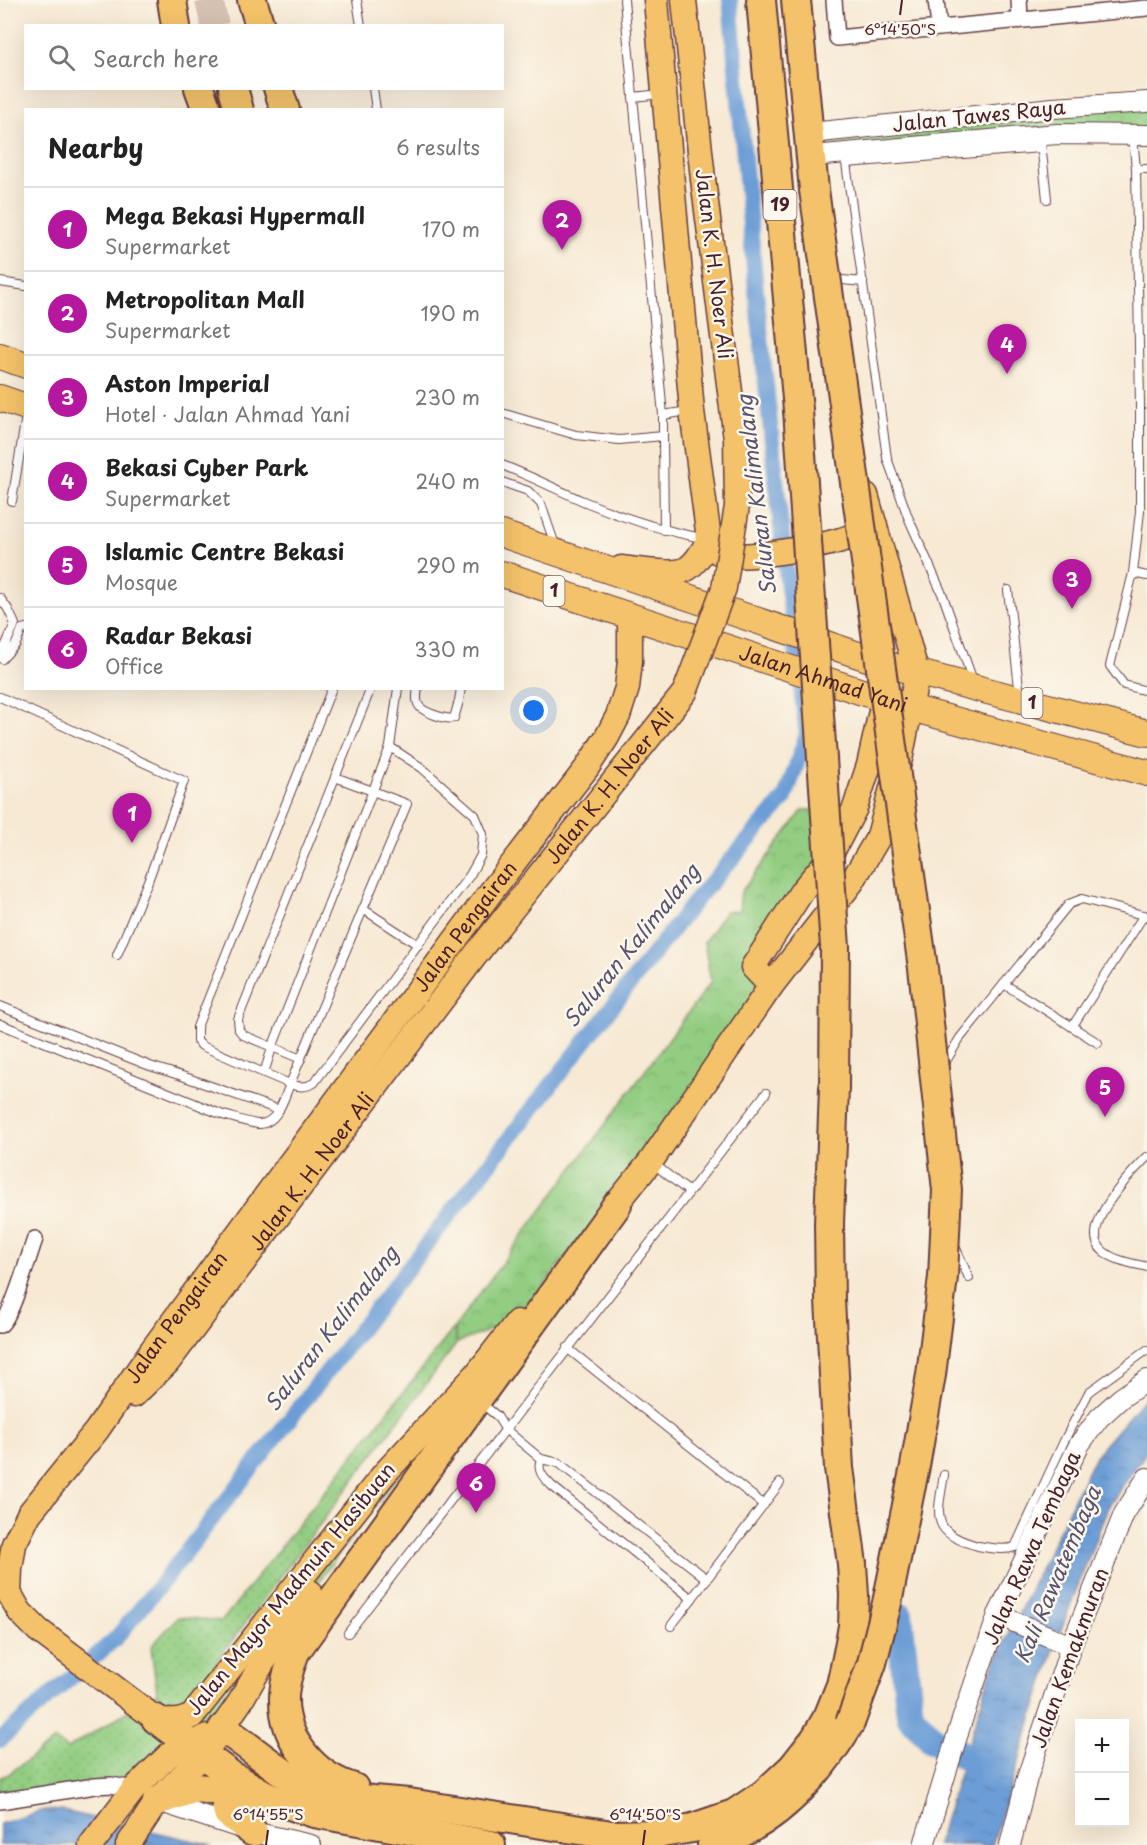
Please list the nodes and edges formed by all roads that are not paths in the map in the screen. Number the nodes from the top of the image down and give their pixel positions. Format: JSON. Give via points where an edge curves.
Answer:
{"nodes":[{"id":1,"x":172,"y":0,"type":"edge"},
{"id":2,"x":252,"y":0,"type":"edge"},
{"id":3,"x":357,"y":0,"type":"edge"},
{"id":4,"x":624,"y":0,"type":"edge"},
{"id":5,"x":656,"y":0,"type":"edge"},
{"id":6,"x":684,"y":0,"type":"edge"},
{"id":7,"x":761,"y":0,"type":"edge"},
{"id":8,"x":798,"y":0,"type":"edge"},
{"id":9,"x":834,"y":0,"type":"edge"},
{"id":10,"x":936,"y":0,"type":"edge"},
{"id":11,"x":1019,"y":0,"type":"edge"},
{"id":12,"x":1102,"y":6,"type":"edge"},
{"id":13,"x":1147,"y":8,"type":"edge"},
{"id":14,"x":1020,"y":20,"type":"junction"},
{"id":15,"x":176,"y":24,"type":"edge"},
{"id":16,"x":259,"y":24,"type":"edge"},
{"id":17,"x":361,"y":24,"type":"edge"},
{"id":18,"x":939,"y":27,"type":"junction"},
{"id":19,"x":201,"y":90,"type":"edge"},
{"id":20,"x":234,"y":90,"type":"edge"},
{"id":21,"x":279,"y":90,"type":"edge"},
{"id":22,"x":373,"y":90,"type":"edge"},
{"id":23,"x":665,"y":94,"type":"junction"},
{"id":24,"x":633,"y":97,"type":"junction"},
{"id":25,"x":1147,"y":102,"type":"edge"},
{"id":26,"x":206,"y":108,"type":"edge"},
{"id":27,"x":238,"y":108,"type":"edge"},
{"id":28,"x":284,"y":108,"type":"edge"},
{"id":29,"x":376,"y":108,"type":"edge"},
{"id":30,"x":1053,"y":108,"type":"junction"},
{"id":31,"x":1140,"y":135,"type":"edge"},
{"id":32,"x":1046,"y":139,"type":"junction"},
{"id":33,"x":812,"y":145,"type":"junction"},
{"id":34,"x":1136,"y":169,"type":"junction"},
{"id":35,"x":1147,"y":169,"type":"edge"},
{"id":36,"x":1047,"y":200,"type":"dead end"},
{"id":37,"x":827,"y":278,"type":"junction"},
{"id":38,"x":0,"y":282,"type":"edge"},
{"id":39,"x":863,"y":282,"type":"junction"},
{"id":40,"x":24,"y":286,"type":"edge"},
{"id":41,"x":0,"y":356,"type":"edge"},
{"id":42,"x":24,"y":364,"type":"edge"},
{"id":43,"x":0,"y":398,"type":"edge"},
{"id":44,"x":1144,"y":404,"type":"edge"},
{"id":45,"x":24,"y":406,"type":"edge"},
{"id":46,"x":692,"y":411,"type":"junction"},
{"id":47,"x":504,"y":414,"type":"edge"},
{"id":48,"x":663,"y":415,"type":"junction"},
{"id":49,"x":24,"y":428,"type":"edge"},
{"id":50,"x":663,"y":436,"type":"junction"},
{"id":51,"x":504,"y":466,"type":"edge"},
{"id":52,"x":504,"y":483,"type":"edge"},
{"id":53,"x":12,"y":501,"type":"dead end"},
{"id":54,"x":875,"y":525,"type":"junction"},
{"id":55,"x":664,"y":531,"type":"junction"},
{"id":56,"x":504,"y":535,"type":"edge"},
{"id":57,"x":705,"y":547,"type":"junction"},
{"id":58,"x":557,"y":552,"type":"junction"},
{"id":59,"x":592,"y":565,"type":"junction"},
{"id":60,"x":1133,"y":573,"type":"junction"},
{"id":61,"x":504,"y":575,"type":"edge"},
{"id":62,"x":1147,"y":576,"type":"edge"},
{"id":63,"x":1008,"y":590,"type":"dead end"},
{"id":64,"x":0,"y":598,"type":"edge"},
{"id":65,"x":630,"y":616,"type":"junction"},
{"id":66,"x":24,"y":628,"type":"edge"},
{"id":67,"x":0,"y":659,"type":"edge"},
{"id":68,"x":885,"y":664,"type":"junction"},
{"id":69,"x":917,"y":674,"type":"junction"},
{"id":70,"x":976,"y":689,"type":"junction"},
{"id":71,"x":331,"y":690,"type":"edge"},
{"id":72,"x":370,"y":690,"type":"edge"},
{"id":73,"x":398,"y":690,"type":"edge"},
{"id":74,"x":418,"y":690,"type":"edge"},
{"id":75,"x":460,"y":690,"type":"edge"},
{"id":76,"x":1147,"y":691,"type":"edge"},
{"id":77,"x":0,"y":697,"type":"edge"},
{"id":78,"x":883,"y":700,"type":"junction"},
{"id":79,"x":1021,"y":700,"type":"junction"},
{"id":80,"x":910,"y":708,"type":"junction"},
{"id":81,"x":1147,"y":733,"type":"edge"},
{"id":82,"x":390,"y":747,"type":"junction"},
{"id":83,"x":1147,"y":773,"type":"edge"},
{"id":84,"x":335,"y":777,"type":"junction"},
{"id":85,"x":373,"y":790,"type":"junction"},
{"id":86,"x":828,"y":860,"type":"junction"},
{"id":87,"x":363,"y":909,"type":"junction"},
{"id":88,"x":1146,"y":916,"type":"edge"},
{"id":89,"x":418,"y":945,"type":"junction"},
{"id":90,"x":117,"y":955,"type":"dead end"},
{"id":91,"x":1004,"y":984,"type":"junction"},
{"id":92,"x":771,"y":986,"type":"junction"},
{"id":93,"x":0,"y":1006,"type":"edge"},
{"id":94,"x":0,"y":1023,"type":"edge"},
{"id":95,"x":1072,"y":1027,"type":"junction"},
{"id":96,"x":1098,"y":1043,"type":"dead end"},
{"id":97,"x":272,"y":1048,"type":"junction"},
{"id":98,"x":301,"y":1059,"type":"junction"},
{"id":99,"x":264,"y":1073,"type":"junction"},
{"id":100,"x":290,"y":1084,"type":"junction"},
{"id":101,"x":765,"y":1093,"type":"dead end"},
{"id":102,"x":279,"y":1110,"type":"junction"},
{"id":103,"x":930,"y":1119,"type":"dead end"},
{"id":104,"x":1147,"y":1157,"type":"edge"},
{"id":105,"x":651,"y":1161,"type":"junction"},
{"id":106,"x":936,"y":1174,"type":"dead end"},
{"id":107,"x":688,"y":1191,"type":"junction"},
{"id":108,"x":616,"y":1205,"type":"joint"},
{"id":109,"x":35,"y":1239,"type":"dead end"},
{"id":110,"x":1147,"y":1267,"type":"edge"},
{"id":111,"x":969,"y":1278,"type":"dead end"},
{"id":112,"x":0,"y":1325,"type":"edge"},
{"id":113,"x":567,"y":1348,"type":"junction"},
{"id":114,"x":1147,"y":1350,"type":"edge"},
{"id":115,"x":1147,"y":1380,"type":"edge"},
{"id":116,"x":472,"y":1387,"type":"junction"},
{"id":117,"x":505,"y":1429,"type":"junction"},
{"id":118,"x":97,"y":1430,"type":"junction"},
{"id":119,"x":541,"y":1459,"type":"junction"},
{"id":120,"x":944,"y":1475,"type":"dead end"},
{"id":121,"x":1147,"y":1478,"type":"edge"},
{"id":122,"x":780,"y":1483,"type":"dead end"},
{"id":123,"x":764,"y":1505,"type":"junction"},
{"id":124,"x":707,"y":1579,"type":"junction"},
{"id":125,"x":692,"y":1599,"type":"junction"},
{"id":126,"x":1001,"y":1616,"type":"junction"},
{"id":127,"x":671,"y":1626,"type":"dead end"},
{"id":128,"x":348,"y":1633,"type":"dead end"},
{"id":129,"x":1068,"y":1644,"type":"junction"},
{"id":130,"x":154,"y":1718,"type":"junction"},
{"id":131,"x":223,"y":1728,"type":"junction"},
{"id":132,"x":188,"y":1751,"type":"junction"},
{"id":133,"x":240,"y":1793,"type":"junction"},
{"id":134,"x":274,"y":1800,"type":"junction"},
{"id":135,"x":0,"y":1801,"type":"edge"},
{"id":136,"x":409,"y":1803,"type":"junction"},
{"id":137,"x":138,"y":1805,"type":"junction"},
{"id":138,"x":253,"y":1832,"type":"junction"},
{"id":139,"x":91,"y":1845,"type":"edge"},
{"id":140,"x":128,"y":1845,"type":"edge"},
{"id":141,"x":311,"y":1845,"type":"edge"},
{"id":142,"x":491,"y":1845,"type":"edge"},
{"id":143,"x":712,"y":1845,"type":"edge"},
{"id":144,"x":924,"y":1845,"type":"edge"},
{"id":145,"x":1010,"y":1845,"type":"edge"}],
"edges":[{"from":1,"to":15,"type":"highway"},
{"from":2,"to":16,"type":"highway"},
{"from":3,"to":17,"type":"lane"},
{"from":4,"to":24,"type":"lane"},
{"from":5,"to":23,"type":"main road","name":"Jalan K. H. Noer Ali"},
{"from":6,"to":118,"type":"main road","name":"Jalan K. H. Noer Ali","bridge":true,"via":[[736,439],[737,506],[724,588],[685,692],[477,953],[167,1363]]},
{"from":7,"to":86,"type":"highway","number":"19","bridge":true,"via":[[798,410]]},
{"from":8,"to":33,"type":"main road"},
{"from":8,"to":143,"type":"highway","number":"19","bridge":true,"via":[[814,190],[923,968],[947,1190],[943,1276],[931,1375],[887,1603],[872,1663],[850,1723],[833,1752],[778,1810],[747,1830]]},
{"from":9,"to":18,"type":"street","via":[[837,38]]},
{"from":10,"to":18,"type":"street"},
{"from":11,"to":14,"type":"street"},
{"from":12,"to":13,"type":"street"},
{"from":12,"to":14,"type":"street"},
{"from":14,"to":18,"type":"street"},
{"from":19,"to":26,"type":"highway"},
{"from":20,"to":27,"type":"highway"},
{"from":21,"to":28,"type":"highway"},
{"from":22,"to":29,"type":"lane"},
{"from":23,"to":24,"type":"lane"},
{"from":23,"to":46,"type":"main road","name":"Jalan K. H. Noer Ali"},
{"from":24,"to":48,"type":"lane"},
{"from":25,"to":30,"type":"street","name":"Jalan Tawes Raya"},
{"from":30,"to":32,"type":"street"},
{"from":30,"to":33,"type":"street","name":"Jalan Tawes Raya"},
{"from":31,"to":32,"type":"street","name":"Jalan Tawes Raya"},
{"from":31,"to":34,"type":"lane"},
{"from":32,"to":33,"type":"street","name":"Jalan Tawes Raya"},
{"from":32,"to":36,"type":"lane"},
{"from":32,"to":39,"type":"lane","via":[[846,162]]},
{"from":33,"to":37,"type":"main road"},
{"from":34,"to":35,"type":"lane"},
{"from":34,"to":44,"type":"lane"},
{"from":37,"to":39,"type":"lane"},
{"from":37,"to":54,"type":"main road","via":[[847,433]]},
{"from":38,"to":40,"type":"lane"},
{"from":39,"to":70,"type":"lane","via":[[887,458]]},
{"from":41,"to":42,"type":"highway"},
{"from":43,"to":45,"type":"highway"},
{"from":44,"to":60,"type":"lane","via":[[1140,512]]},
{"from":46,"to":48,"type":"lane"},
{"from":46,"to":57,"type":"main road","name":"Jalan K. H. Noer Ali"},
{"from":47,"to":50,"type":"lane","via":[[576,435],[619,440]]},
{"from":48,"to":50,"type":"lane"},
{"from":49,"to":53,"type":"lane"},
{"from":50,"to":55,"type":"lane"},
{"from":51,"to":55,"type":"lane"},
{"from":52,"to":58,"type":"lane","via":[[528,492],[541,504]]},
{"from":54,"to":57,"type":"main road","via":[[844,540],[746,556],[734,557]]},
{"from":54,"to":69,"type":"main road"},
{"from":55,"to":57,"type":"lane"},
{"from":56,"to":58,"type":"highway","name":"Jalan Ahmad Yani","number":"1"},
{"from":57,"to":59,"type":"main road","name":"Jalan Ahmad Yani","via":[[683,570],[654,572]]},
{"from":58,"to":59,"type":"highway","name":"Jalan Ahmad Yani","number":"1"},
{"from":59,"to":68,"type":"highway","name":"Jalan Ahmad Yani","number":"1"},
{"from":60,"to":62,"type":"lane"},
{"from":60,"to":76,"type":"lane","via":[[1110,666],[1124,686]]},
{"from":61,"to":65,"type":"highway","name":"Jalan Ahmad Yani","number":"1"},
{"from":63,"to":79,"type":"lane"},
{"from":64,"to":67,"type":"lane","via":[[15,624]]},
{"from":65,"to":78,"type":"highway","name":"Jalan Ahmad Yani","number":"1"},
{"from":65,"to":118,"type":"main road","name":"Jalan Pengairan","via":[[627,688],[607,737]]},
{"from":66,"to":67,"type":"lane","via":[[16,644]]},
{"from":68,"to":69,"type":"highway","name":"Jalan Ahmad Yani","number":"1"},
{"from":68,"to":78,"type":"main road"},
{"from":69,"to":70,"type":"highway","name":"Jalan Ahmad Yani","number":"1"},
{"from":69,"to":80,"type":"main road"},
{"from":70,"to":79,"type":"highway","name":"Jalan Ahmad Yani","number":"1"},
{"from":71,"to":99,"type":"lane","via":[[197,1027],[197,1041],[202,1046]]},
{"from":72,"to":84,"type":"lane"},
{"from":73,"to":82,"type":"lane"},
{"from":74,"to":75,"type":"lane","via":[[420,707],[451,719],[457,711]]},
{"from":77,"to":90,"type":"lane","via":[[184,781]]},
{"from":78,"to":80,"type":"highway","name":"Jalan Ahmad Yani","number":"1"},
{"from":78,"to":86,"type":"main road","via":[[855,808]]},
{"from":79,"to":81,"type":"highway","name":"Jalan Ahmad Yani","number":"1"},
{"from":80,"to":83,"type":"highway","name":"Jalan Ahmad Yani","number":"1"},
{"from":80,"to":92,"type":"main road","via":[[879,836],[852,882]]},
{"from":82,"to":85,"type":"lane"},
{"from":82,"to":89,"type":"lane","via":[[422,768],[475,815],[483,834],[481,855],[470,875]]},
{"from":84,"to":85,"type":"lane"},
{"from":84,"to":97,"type":"lane","via":[[238,1019],[243,1035]]},
{"from":85,"to":87,"type":"lane","via":[[407,804]]},
{"from":85,"to":97,"type":"lane"},
{"from":86,"to":92,"type":"main road","via":[[802,891],[753,967]]},
{"from":86,"to":136,"type":"highway","bridge":true,"via":[[835,947],[830,1300],[839,1468],[854,1595],[853,1626],[841,1685],[830,1715],[793,1767],[764,1794],[734,1814],[693,1828],[612,1835]]},
{"from":87,"to":89,"type":"lane"},
{"from":87,"to":98,"type":"lane"},
{"from":88,"to":91,"type":"lane","via":[[1082,899],[1069,904]]},
{"from":88,"to":95,"type":"lane"},
{"from":89,"to":100,"type":"lane","via":[[314,1083],[307,1087]]},
{"from":91,"to":95,"type":"lane"},
{"from":91,"to":103,"type":"lane","via":[[960,1038],[943,1067],[932,1097]]},
{"from":92,"to":105,"type":"main road"},
{"from":93,"to":102,"type":"lane","via":[[150,1066]]},
{"from":94,"to":102,"type":"lane","via":[[223,1115],[260,1124]]},
{"from":95,"to":96,"type":"lane"},
{"from":97,"to":98,"type":"lane"},
{"from":97,"to":99,"type":"lane"},
{"from":98,"to":100,"type":"lane"},
{"from":99,"to":100,"type":"lane"},
{"from":100,"to":102,"type":"lane"},
{"from":101,"to":107,"type":"lane"},
{"from":104,"to":110,"type":"lane","via":[[1108,1203],[1098,1224],[1097,1239],[1101,1250],[1115,1259]]},
{"from":105,"to":107,"type":"lane"},
{"from":105,"to":108,"type":"main road"},
{"from":106,"to":111,"type":"lane","via":[[953,1243]]},
{"from":107,"to":113,"type":"lane"},
{"from":108,"to":116,"type":"highway"},
{"from":109,"to":112,"type":"street","via":[[5,1323]]},
{"from":113,"to":117,"type":"lane"},
{"from":113,"to":123,"type":"lane"},
{"from":114,"to":120,"type":"lane","via":[[1089,1392],[1015,1547],[982,1546],[958,1540],[944,1530],[938,1512]]},
{"from":115,"to":126,"type":"street","name":"Jalan Rawa Tembaga","via":[[1099,1418],[1079,1445]]},
{"from":116,"to":117,"type":"lane"},
{"from":116,"to":130,"type":"main road","name":"Jalan Mayor Madmuin Hasibuan","via":[[384,1474],[192,1716],[170,1723]]},
{"from":116,"to":131,"type":"main road","name":"Jalan Mayor Madmuin Hasibuan","via":[[300,1606]]},
{"from":116,"to":136,"type":"highway","via":[[296,1653],[287,1673],[287,1721],[294,1741],[308,1759],[344,1785]]},
{"from":117,"to":119,"type":"lane"},
{"from":117,"to":128,"type":"lane"},
{"from":118,"to":130,"type":"main road","name":"Jalan Pengairan","via":[[29,1514],[14,1544],[9,1593],[20,1612],[38,1630]]},
{"from":119,"to":124,"type":"lane","via":[[559,1463]]},
{"from":119,"to":125,"type":"lane","via":[[540,1472],[552,1486]]},
{"from":121,"to":129,"type":"street","name":"Jalan Kemakmuran","via":[[1124,1514]]},
{"from":122,"to":123,"type":"lane"},
{"from":123,"to":124,"type":"lane"},
{"from":124,"to":125,"type":"lane"},
{"from":125,"to":127,"type":"lane"},
{"from":126,"to":129,"type":"street"},
{"from":126,"to":144,"type":"street","name":"Jalan Rawa Tembaga","via":[[961,1723]]},
{"from":129,"to":145,"type":"street","name":"Jalan Kemakmuran"},
{"from":130,"to":132,"type":"highway"},
{"from":131,"to":132,"type":"main road"},
{"from":131,"to":136,"type":"highway","via":[[289,1777],[317,1790],[337,1797]]},
{"from":132,"to":134,"type":"highway"},
{"from":132,"to":137,"type":"main road"},
{"from":132,"to":137,"type":"main road"},
{"from":133,"to":134,"type":"highway"},
{"from":133,"to":137,"type":"highway","via":[[196,1788]]},
{"from":133,"to":138,"type":"highway","via":[[228,1796],[228,1813]]},
{"from":134,"to":142,"type":"highway","via":[[314,1814]]},
{"from":135,"to":137,"type":"street","via":[[111,1785]]},
{"from":137,"to":138,"type":"street"},
{"from":137,"to":139,"type":"main road"},
{"from":137,"to":140,"type":"main road"},
{"from":138,"to":141,"type":"street"}]}
